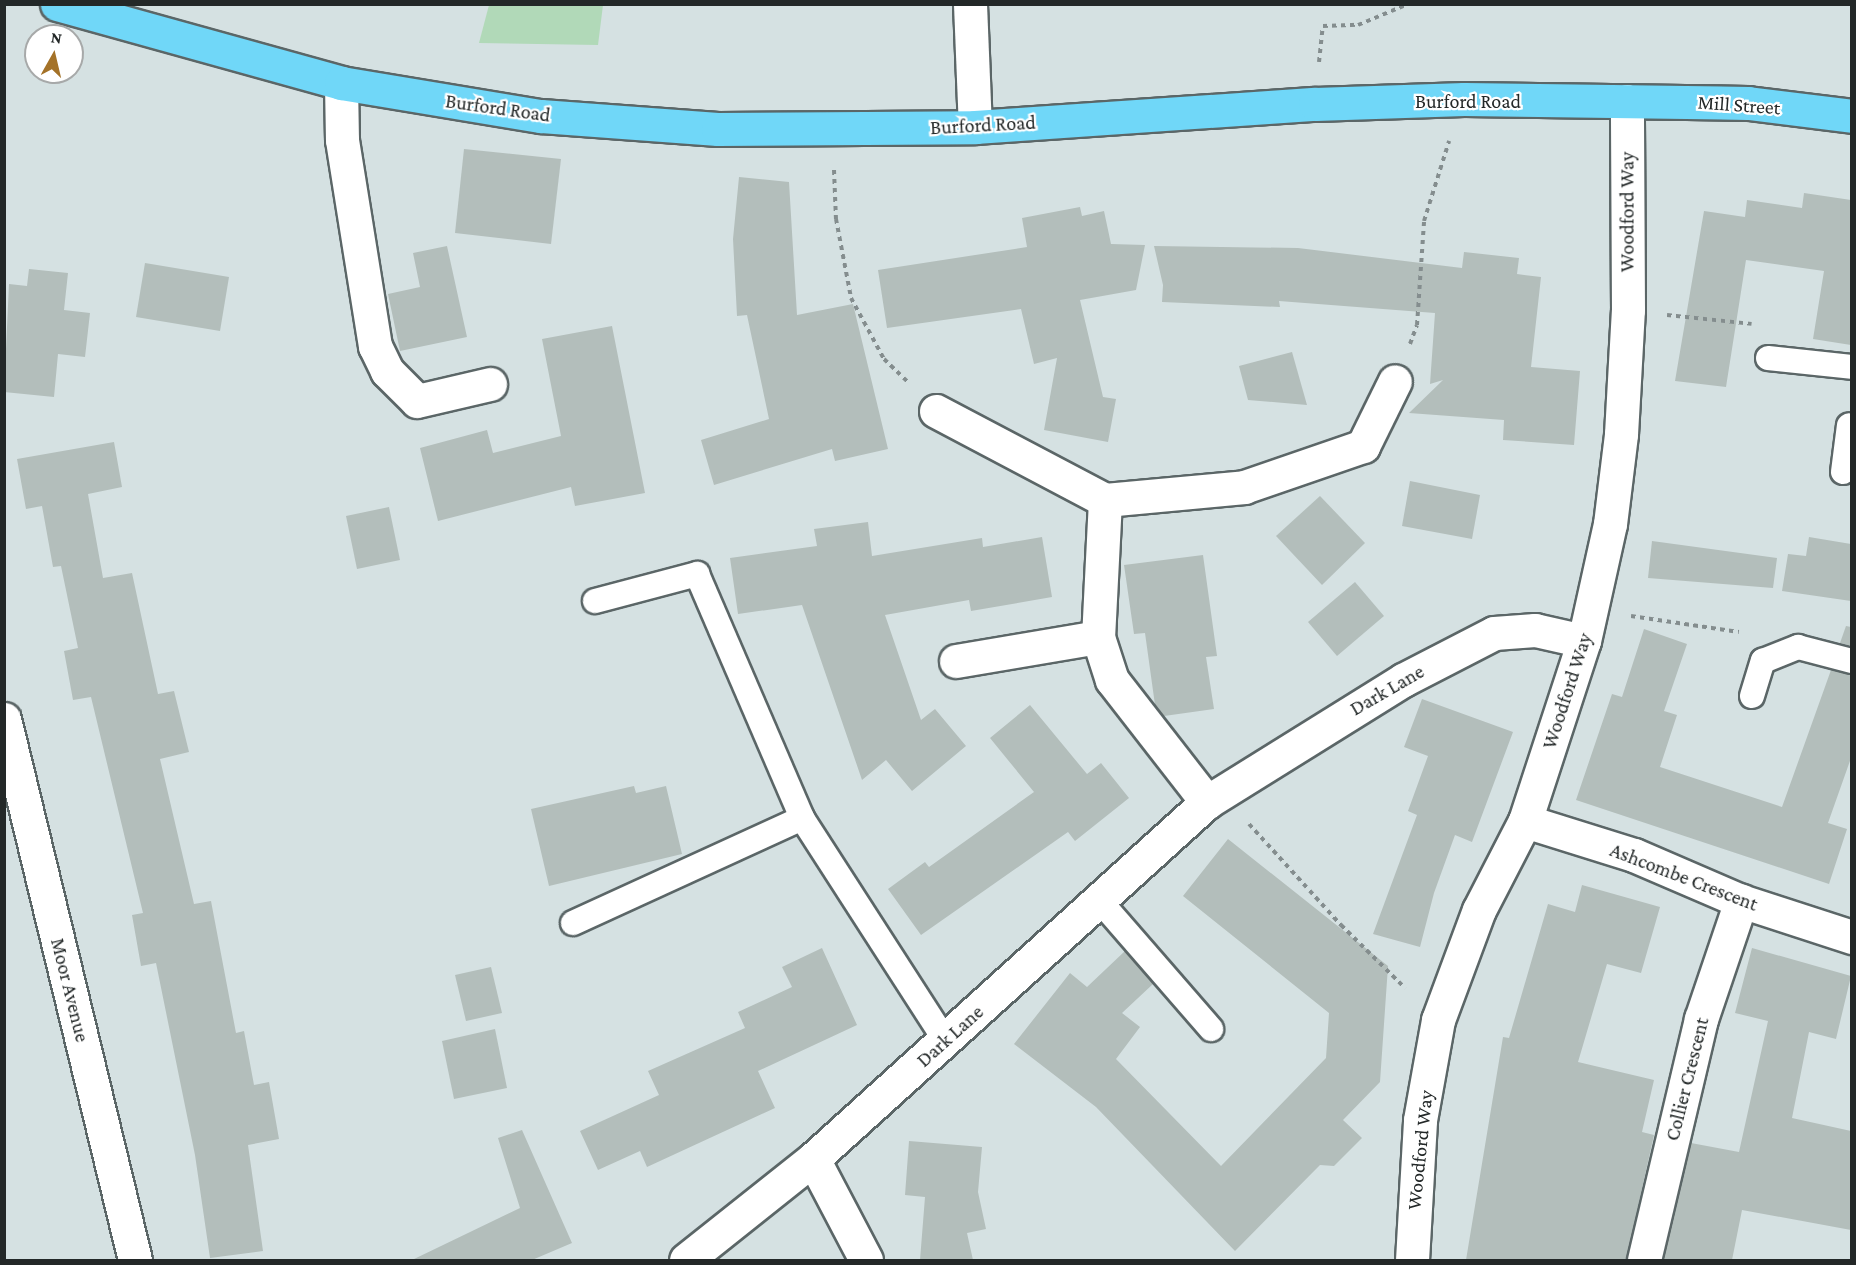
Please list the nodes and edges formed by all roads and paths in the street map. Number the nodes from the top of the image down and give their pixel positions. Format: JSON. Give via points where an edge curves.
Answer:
{"nodes":[{"id":1,"x":57,"y":4,"type":"edge"},
{"id":2,"x":970,"y":4,"type":"edge"},
{"id":3,"x":1408,"y":4,"type":"edge"},
{"id":4,"x":341,"y":83,"type":"junction"},
{"id":5,"x":1464,"y":99,"type":"junction"},
{"id":6,"x":1627,"y":101,"type":"junction"},
{"id":7,"x":1315,"y":104,"type":"junction"},
{"id":8,"x":1851,"y":116,"type":"edge"},
{"id":9,"x":975,"y":127,"type":"junction"},
{"id":10,"x":832,"y":129,"type":"junction"},
{"id":11,"x":1628,"y":310,"type":"junction"},
{"id":12,"x":1755,"y":324,"type":"dead end"},
{"id":13,"x":1768,"y":358,"type":"dead end"},
{"id":14,"x":1851,"y":367,"type":"edge"},
{"id":15,"x":1395,"y":381,"type":"joint"},
{"id":16,"x":490,"y":384,"type":"dead end"},
{"id":17,"x":936,"y":411,"type":"joint"},
{"id":18,"x":1851,"y":419,"type":"edge"},
{"id":19,"x":1843,"y":472,"type":"dead end"},
{"id":20,"x":1105,"y":500,"type":"junction"},
{"id":21,"x":595,"y":601,"type":"dead end"},
{"id":22,"x":1588,"y":626,"type":"junction"},
{"id":23,"x":1747,"y":633,"type":"dead end"},
{"id":24,"x":1098,"y":637,"type":"junction"},
{"id":25,"x":956,"y":661,"type":"dead end"},
{"id":26,"x":1851,"y":661,"type":"edge"},
{"id":27,"x":1752,"y":696,"type":"dead end"},
{"id":28,"x":4,"y":719,"type":"edge"},
{"id":29,"x":1214,"y":798,"type":"junction"},
{"id":30,"x":802,"y":818,"type":"junction"},
{"id":31,"x":1525,"y":821,"type":"junction"},
{"id":32,"x":1099,"y":900,"type":"junction"},
{"id":33,"x":1741,"y":901,"type":"junction"},
{"id":34,"x":573,"y":923,"type":"dead end"},
{"id":35,"x":1849,"y":926,"type":"edge"},
{"id":36,"x":1438,"y":1020,"type":"junction"},
{"id":37,"x":1211,"y":1029,"type":"dead end"},
{"id":38,"x":945,"y":1040,"type":"junction"},
{"id":39,"x":813,"y":1159,"type":"junction"},
{"id":40,"x":135,"y":1260,"type":"edge"},
{"id":41,"x":686,"y":1260,"type":"edge"},
{"id":42,"x":866,"y":1260,"type":"edge"},
{"id":43,"x":1412,"y":1260,"type":"edge"},
{"id":44,"x":1644,"y":1260,"type":"edge"}],
"edges":[{"from":1,"to":4,"type":"main road","name":"Burford Road"},
{"from":2,"to":9,"type":"street"},
{"from":3,"to":7,"type":"path","via":[[1358,25],[1323,26]]},
{"from":4,"to":10,"type":"main road","name":"Burford Road","via":[[542,116],[718,129]]},
{"from":4,"to":16,"type":"street","via":[[346,163],[375,346],[387,371],[417,401]]},
{"from":5,"to":6,"type":"main road","name":"Burford Road"},
{"from":5,"to":7,"type":"main road","name":"Burford Road"},
{"from":5,"to":15,"type":"path","via":[[1424,221],[1417,325]]},
{"from":6,"to":8,"type":"main road","name":"Mill Street","via":[[1748,103]]},
{"from":6,"to":11,"type":"street","name":"Woodford Way"},
{"from":7,"to":9,"type":"main road","name":"Burford Road"},
{"from":9,"to":10,"type":"main road","name":"Burford Road"},
{"from":10,"to":17,"type":"path","via":[[836,219],[851,298],[884,358]]},
{"from":11,"to":12,"type":"path"},
{"from":11,"to":22,"type":"street","name":"Woodford Way","via":[[1611,513]]},
{"from":13,"to":14,"type":"lane"},
{"from":15,"to":20,"type":"street","via":[[1363,446],[1244,487]]},
{"from":17,"to":20,"type":"street"},
{"from":18,"to":19,"type":"lane"},
{"from":20,"to":24,"type":"street"},
{"from":21,"to":30,"type":"lane","via":[[697,574]]},
{"from":22,"to":23,"type":"path"},
{"from":22,"to":29,"type":"street","name":"Dark Lane","via":[[1494,633],[1403,680]]},
{"from":22,"to":31,"type":"street","name":"Woodford Way"},
{"from":24,"to":25,"type":"street"},
{"from":24,"to":29,"type":"street","via":[[1112,680]]},
{"from":26,"to":27,"type":"lane","via":[[1798,647],[1763,661]]},
{"from":28,"to":40,"type":"street","name":"Moor Avenue"},
{"from":29,"to":32,"type":"street","name":"Dark Lane"},
{"from":29,"to":36,"type":"path"},
{"from":30,"to":34,"type":"lane"},
{"from":30,"to":38,"type":"lane"},
{"from":31,"to":33,"type":"street","name":"Ashcombe Crescent","via":[[1634,855]]},
{"from":31,"to":36,"type":"street","name":"Woodford Way","via":[[1479,910]]},
{"from":32,"to":37,"type":"lane"},
{"from":32,"to":38,"type":"street","name":"Dark Lane"},
{"from":33,"to":35,"type":"street","name":"Ashcombe Crescent"},
{"from":33,"to":44,"type":"street","name":"Collier Crescent","via":[[1701,1019]]},
{"from":36,"to":43,"type":"street","name":"Woodford Way","via":[[1420,1120]]},
{"from":38,"to":39,"type":"street","name":"Dark Lane"},
{"from":39,"to":41,"type":"street","name":"Dark Lane"},
{"from":39,"to":42,"type":"street"}]}
